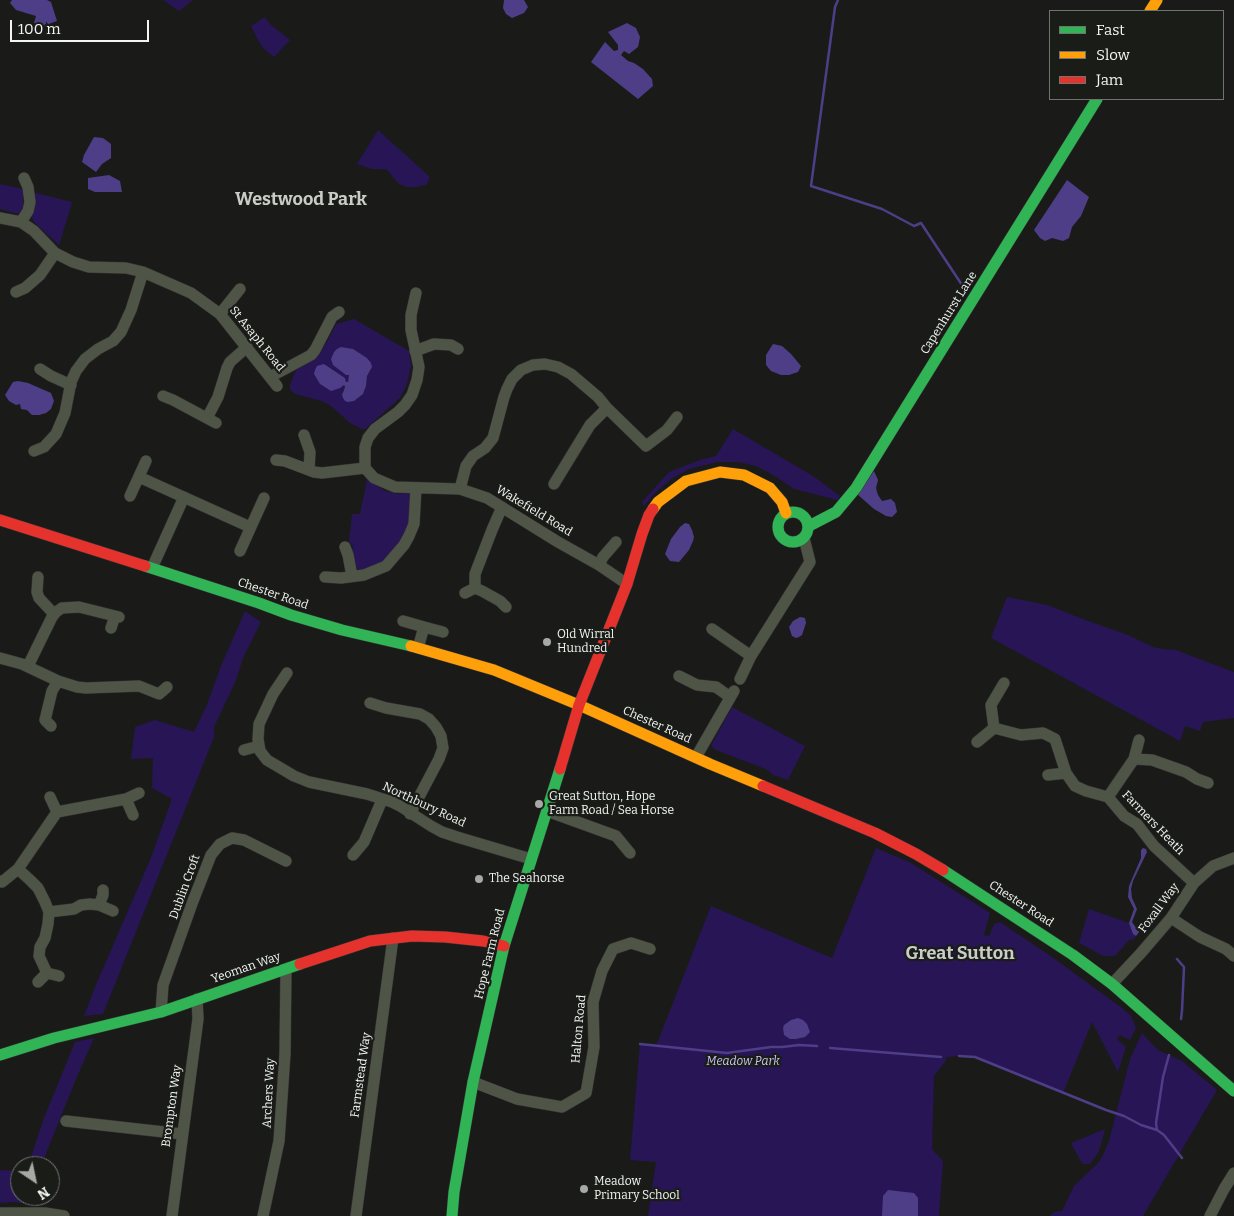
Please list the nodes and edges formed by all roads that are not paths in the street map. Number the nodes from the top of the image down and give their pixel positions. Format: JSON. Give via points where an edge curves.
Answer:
{"nodes":[{"id":1,"x":1096,"y":100,"type":"edge"},
{"id":2,"x":29,"y":183,"type":"dead end"},
{"id":3,"x":0,"y":218,"type":"edge"},
{"id":4,"x":21,"y":222,"type":"junction"},
{"id":5,"x":55,"y":252,"type":"junction"},
{"id":6,"x":143,"y":272,"type":"junction"},
{"id":7,"x":240,"y":289,"type":"dead end"},
{"id":8,"x":24,"y":293,"type":"dead end"},
{"id":9,"x":416,"y":293,"type":"dead end"},
{"id":10,"x":332,"y":313,"type":"dead end"},
{"id":11,"x":220,"y":314,"type":"junction"},
{"id":12,"x":454,"y":344,"type":"dead end"},
{"id":13,"x":247,"y":348,"type":"junction"},
{"id":14,"x":415,"y":351,"type":"junction"},
{"id":15,"x":40,"y":368,"type":"dead end"},
{"id":16,"x":70,"y":385,"type":"junction"},
{"id":17,"x":174,"y":387,"type":"dead end"},
{"id":18,"x":607,"y":408,"type":"junction"},
{"id":19,"x":677,"y":417,"type":"dead end"},
{"id":20,"x":304,"y":435,"type":"dead end"},
{"id":21,"x":34,"y":451,"type":"dead end"},
{"id":22,"x":276,"y":460,"type":"dead end"},
{"id":23,"x":146,"y":461,"type":"dead end"},
{"id":24,"x":365,"y":468,"type":"junction"},
{"id":25,"x":309,"y":470,"type":"junction"},
{"id":26,"x":139,"y":477,"type":"junction"},
{"id":27,"x":554,"y":484,"type":"dead end"},
{"id":28,"x":416,"y":488,"type":"junction"},
{"id":29,"x":460,"y":489,"type":"junction"},
{"id":30,"x":130,"y":496,"type":"dead end"},
{"id":31,"x":184,"y":497,"type":"junction"},
{"id":32,"x":264,"y":498,"type":"dead end"},
{"id":33,"x":502,"y":507,"type":"junction"},
{"id":34,"x":786,"y":513,"type":"junction"},
{"id":35,"x":0,"y":520,"type":"edge"},
{"id":36,"x":809,"y":526,"type":"junction"},
{"id":37,"x":250,"y":527,"type":"junction"},
{"id":38,"x":804,"y":538,"type":"junction"},
{"id":39,"x":616,"y":542,"type":"dead end"},
{"id":40,"x":345,"y":547,"type":"dead end"},
{"id":41,"x":240,"y":551,"type":"dead end"},
{"id":42,"x":599,"y":565,"type":"junction"},
{"id":43,"x":152,"y":568,"type":"junction"},
{"id":44,"x":352,"y":576,"type":"junction"},
{"id":45,"x":38,"y":577,"type":"dead end"},
{"id":46,"x":325,"y":577,"type":"dead end"},
{"id":47,"x":627,"y":584,"type":"junction"},
{"id":48,"x":506,"y":607,"type":"dead end"},
{"id":49,"x":54,"y":614,"type":"junction"},
{"id":50,"x":403,"y":621,"type":"dead end"},
{"id":51,"x":424,"y":627,"type":"junction"},
{"id":52,"x":111,"y":628,"type":"dead end"},
{"id":53,"x":712,"y":629,"type":"dead end"},
{"id":54,"x":443,"y":632,"type":"dead end"},
{"id":55,"x":418,"y":648,"type":"junction"},
{"id":56,"x":751,"y":656,"type":"junction"},
{"id":57,"x":0,"y":658,"type":"edge"},
{"id":58,"x":28,"y":666,"type":"junction"},
{"id":59,"x":287,"y":673,"type":"dead end"},
{"id":60,"x":679,"y":676,"type":"dead end"},
{"id":61,"x":740,"y":678,"type":"dead end"},
{"id":62,"x":58,"y":681,"type":"junction"},
{"id":63,"x":1004,"y":683,"type":"dead end"},
{"id":64,"x":162,"y":695,"type":"dead end"},
{"id":65,"x":370,"y":703,"type":"dead end"},
{"id":66,"x":579,"y":705,"type":"junction"},
{"id":67,"x":44,"y":723,"type":"dead end"},
{"id":68,"x":994,"y":728,"type":"junction"},
{"id":69,"x":1139,"y":740,"type":"dead end"},
{"id":70,"x":977,"y":742,"type":"dead end"},
{"id":71,"x":259,"y":746,"type":"junction"},
{"id":72,"x":244,"y":750,"type":"dead end"},
{"id":73,"x":696,"y":757,"type":"junction"},
{"id":74,"x":1134,"y":759,"type":"junction"},
{"id":75,"x":1066,"y":773,"type":"junction"},
{"id":76,"x":1048,"y":775,"type":"dead end"},
{"id":77,"x":1208,"y":783,"type":"dead end"},
{"id":78,"x":140,"y":793,"type":"dead end"},
{"id":79,"x":50,"y":797,"type":"dead end"},
{"id":80,"x":1108,"y":797,"type":"junction"},
{"id":81,"x":126,"y":799,"type":"junction"},
{"id":82,"x":382,"y":800,"type":"junction"},
{"id":83,"x":547,"y":811,"type":"junction"},
{"id":84,"x":56,"y":812,"type":"junction"},
{"id":85,"x":410,"y":814,"type":"junction"},
{"id":86,"x":133,"y":815,"type":"dead end"},
{"id":87,"x":630,"y":853,"type":"dead end"},
{"id":88,"x":353,"y":855,"type":"dead end"},
{"id":89,"x":1234,"y":858,"type":"edge"},
{"id":90,"x":531,"y":859,"type":"junction"},
{"id":91,"x":286,"y":861,"type":"dead end"},
{"id":92,"x":18,"y":869,"type":"junction"},
{"id":93,"x":0,"y":882,"type":"edge"},
{"id":94,"x":1194,"y":884,"type":"junction"},
{"id":95,"x":103,"y":890,"type":"dead end"},
{"id":96,"x":99,"y":905,"type":"junction"},
{"id":97,"x":113,"y":911,"type":"dead end"},
{"id":98,"x":49,"y":912,"type":"junction"},
{"id":99,"x":1171,"y":918,"type":"junction"},
{"id":100,"x":393,"y":938,"type":"junction"},
{"id":101,"x":504,"y":946,"type":"junction"},
{"id":102,"x":650,"y":948,"type":"dead end"},
{"id":103,"x":1234,"y":956,"type":"edge"},
{"id":104,"x":286,"y":969,"type":"junction"},
{"id":105,"x":48,"y":972,"type":"junction"},
{"id":106,"x":59,"y":976,"type":"dead end"},
{"id":107,"x":38,"y":982,"type":"dead end"},
{"id":108,"x":1112,"y":984,"type":"junction"},
{"id":109,"x":197,"y":999,"type":"junction"},
{"id":110,"x":161,"y":1012,"type":"junction"},
{"id":111,"x":0,"y":1055,"type":"edge"},
{"id":112,"x":474,"y":1082,"type":"junction"},
{"id":113,"x":1234,"y":1091,"type":"edge"},
{"id":114,"x":73,"y":1118,"type":"dead end"},
{"id":115,"x":182,"y":1134,"type":"junction"},
{"id":116,"x":1234,"y":1173,"type":"edge"},
{"id":117,"x":1224,"y":1189,"type":"junction"},
{"id":118,"x":1234,"y":1196,"type":"edge"},
{"id":119,"x":0,"y":1213,"type":"edge"},
{"id":120,"x":64,"y":1216,"type":"edge"},
{"id":121,"x":172,"y":1216,"type":"edge"},
{"id":122,"x":263,"y":1216,"type":"edge"},
{"id":123,"x":356,"y":1216,"type":"edge"},
{"id":124,"x":452,"y":1216,"type":"edge"},
{"id":125,"x":1210,"y":1216,"type":"edge"}],
"edges":[{"from":1,"to":36,"type":"street","name":"Capenhurst Lane","via":[[856,488],[836,512]]},
{"from":2,"to":4,"type":"street","via":[[30,202]]},
{"from":3,"to":4,"type":"street","name":"St Asaph Road"},
{"from":4,"to":5,"type":"street","name":"St Asaph Road"},
{"from":5,"to":6,"type":"street","name":"St Asaph Road","via":[[89,267]]},
{"from":5,"to":8,"type":"street"},
{"from":6,"to":11,"type":"street","name":"St Asaph Road","via":[[191,293]]},
{"from":6,"to":16,"type":"street","via":[[121,332],[113,342],[85,359]]},
{"from":7,"to":11,"type":"street"},
{"from":9,"to":14,"type":"street","via":[[411,315]]},
{"from":10,"to":13,"type":"street","name":"St Asaph Road","via":[[311,355],[274,382]]},
{"from":11,"to":13,"type":"street","name":"St Asaph Road"},
{"from":12,"to":14,"type":"street","via":[[434,344]]},
{"from":13,"to":17,"type":"street","via":[[227,368],[211,421],[166,397]]},
{"from":14,"to":24,"type":"street","via":[[419,367],[412,395],[368,438]]},
{"from":15,"to":16,"type":"street"},
{"from":16,"to":21,"type":"street","via":[[66,413],[56,434],[44,447]]},
{"from":18,"to":19,"type":"street","via":[[646,446],[667,430]]},
{"from":18,"to":27,"type":"street","via":[[590,425]]},
{"from":18,"to":29,"type":"street","via":[[571,374],[558,367],[545,364],[521,370],[507,388],[493,438],[466,466]]},
{"from":20,"to":25,"type":"street","via":[[310,452]]},
{"from":22,"to":25,"type":"street"},
{"from":23,"to":26,"type":"street"},
{"from":24,"to":25,"type":"street","via":[[322,473]]},
{"from":24,"to":28,"type":"street","name":"Wakefield Road","via":[[374,478],[395,487]]},
{"from":26,"to":30,"type":"street"},
{"from":26,"to":31,"type":"street"},
{"from":28,"to":29,"type":"street","name":"Wakefield Road"},
{"from":28,"to":44,"type":"street","via":[[414,524],[404,545],[386,566]]},
{"from":29,"to":33,"type":"street","name":"Wakefield Road"},
{"from":31,"to":37,"type":"street"},
{"from":31,"to":43,"type":"street"},
{"from":32,"to":37,"type":"street"},
{"from":33,"to":42,"type":"street","name":"Wakefield Road"},
{"from":33,"to":48,"type":"street","via":[[470,590],[482,591]]},
{"from":34,"to":36,"type":"street","via":[[801,513]]},
{"from":34,"to":38,"type":"street","via":[[778,527],[779,532],[792,542]]},
{"from":34,"to":47,"type":"street","name":"Hope Farm Road","via":[[782,502],[770,488],[744,475],[720,472],[686,481],[658,502],[649,515]]},
{"from":35,"to":43,"type":"street","name":"Chester Road"},
{"from":36,"to":38,"type":"street"},
{"from":37,"to":41,"type":"street"},
{"from":38,"to":56,"type":"street","via":[[810,562]]},
{"from":39,"to":42,"type":"street"},
{"from":40,"to":44,"type":"street"},
{"from":42,"to":47,"type":"street","name":"Wakefield Road"},
{"from":43,"to":55,"type":"street","name":"Chester Road","via":[[291,615]]},
{"from":44,"to":46,"type":"street"},
{"from":45,"to":49,"type":"street","via":[[39,598]]},
{"from":47,"to":66,"type":"street","name":"Hope Farm Road"},
{"from":49,"to":52,"type":"street","via":[[62,608],[80,607],[117,616]]},
{"from":49,"to":58,"type":"street"},
{"from":50,"to":51,"type":"street"},
{"from":51,"to":54,"type":"street"},
{"from":51,"to":55,"type":"street"},
{"from":53,"to":56,"type":"street"},
{"from":55,"to":66,"type":"street","name":"Chester Road","via":[[494,670]]},
{"from":56,"to":61,"type":"street"},
{"from":57,"to":58,"type":"street"},
{"from":58,"to":62,"type":"street"},
{"from":59,"to":71,"type":"street","via":[[280,694],[268,704],[259,724]]},
{"from":60,"to":73,"type":"street","via":[[732,694]]},
{"from":62,"to":64,"type":"street","via":[[86,688],[139,686]]},
{"from":62,"to":67,"type":"street","via":[[52,691]]},
{"from":63,"to":68,"type":"street","via":[[991,705]]},
{"from":65,"to":85,"type":"street","via":[[420,714],[429,719],[441,736],[439,759]]},
{"from":66,"to":73,"type":"street","name":"Chester Road"},
{"from":66,"to":83,"type":"street","name":"Hope Farm Road"},
{"from":68,"to":70,"type":"street"},
{"from":68,"to":75,"type":"street","name":"Farmers Heath","via":[[1021,735],[1043,733],[1055,739]]},
{"from":69,"to":74,"type":"street"},
{"from":71,"to":72,"type":"street"},
{"from":71,"to":82,"type":"street","name":"Northbury Road","via":[[267,760],[294,776]]},
{"from":73,"to":108,"type":"street","name":"Chester Road","via":[[875,832],[916,854],[1074,955]]},
{"from":74,"to":77,"type":"street","via":[[1188,768],[1197,779]]},
{"from":74,"to":80,"type":"street"},
{"from":75,"to":76,"type":"street"},
{"from":75,"to":80,"type":"street","name":"Farmers Heath","via":[[1075,786]]},
{"from":78,"to":81,"type":"street"},
{"from":79,"to":84,"type":"street"},
{"from":80,"to":94,"type":"street","name":"Farmers Heath"},
{"from":81,"to":84,"type":"street"},
{"from":81,"to":86,"type":"street"},
{"from":82,"to":85,"type":"street","name":"Northbury Road","via":[[400,806]]},
{"from":82,"to":88,"type":"street","via":[[367,847]]},
{"from":83,"to":87,"type":"street","via":[[616,836]]},
{"from":83,"to":90,"type":"street","name":"Hope Farm Road"},
{"from":84,"to":92,"type":"street"},
{"from":85,"to":90,"type":"street","name":"Northbury Road","via":[[457,837]]},
{"from":89,"to":94,"type":"street","name":"Foxall Way","via":[[1213,866]]},
{"from":90,"to":101,"type":"street","name":"Hope Farm Road"},
{"from":91,"to":110,"type":"street","name":"Dublin Croft","via":[[244,840],[232,838],[220,844],[211,856],[163,985]]},
{"from":92,"to":93,"type":"street"},
{"from":92,"to":98,"type":"street","via":[[38,888]]},
{"from":94,"to":99,"type":"street","name":"Foxall Way"},
{"from":95,"to":96,"type":"street"},
{"from":96,"to":97,"type":"street"},
{"from":96,"to":98,"type":"street"},
{"from":98,"to":105,"type":"street","via":[[39,956]]},
{"from":99,"to":103,"type":"street"},
{"from":99,"to":108,"type":"street","name":"Foxall Way"},
{"from":100,"to":101,"type":"street","name":"Yeoman Way","via":[[445,937]]},
{"from":100,"to":104,"type":"street","name":"Yeoman Way","via":[[370,941]]},
{"from":100,"to":123,"type":"street","name":"Farmstead Way"},
{"from":101,"to":112,"type":"street","name":"Hope Farm Road"},
{"from":102,"to":112,"type":"street","name":"Halton Road","via":[[631,943],[613,949],[602,971],[593,1002],[594,1047],[586,1093],[562,1107],[517,1099]]},
{"from":104,"to":109,"type":"street","name":"Yeoman Way"},
{"from":104,"to":122,"type":"street","name":"Archers Way","via":[[280,1141]]},
{"from":105,"to":106,"type":"street"},
{"from":105,"to":107,"type":"street"},
{"from":108,"to":113,"type":"street","name":"Chester Road"},
{"from":109,"to":110,"type":"street","name":"Yeoman Way"},
{"from":109,"to":115,"type":"street","name":"Brompton Way","via":[[198,1019]]},
{"from":110,"to":111,"type":"street","name":"Yeoman Way"},
{"from":112,"to":124,"type":"street","name":"Hope Farm Road"},
{"from":114,"to":115,"type":"street"},
{"from":115,"to":121,"type":"street","name":"Brompton Way"},
{"from":116,"to":117,"type":"street"},
{"from":117,"to":118,"type":"street"},
{"from":117,"to":125,"type":"street"},
{"from":119,"to":120,"type":"street"}]}
